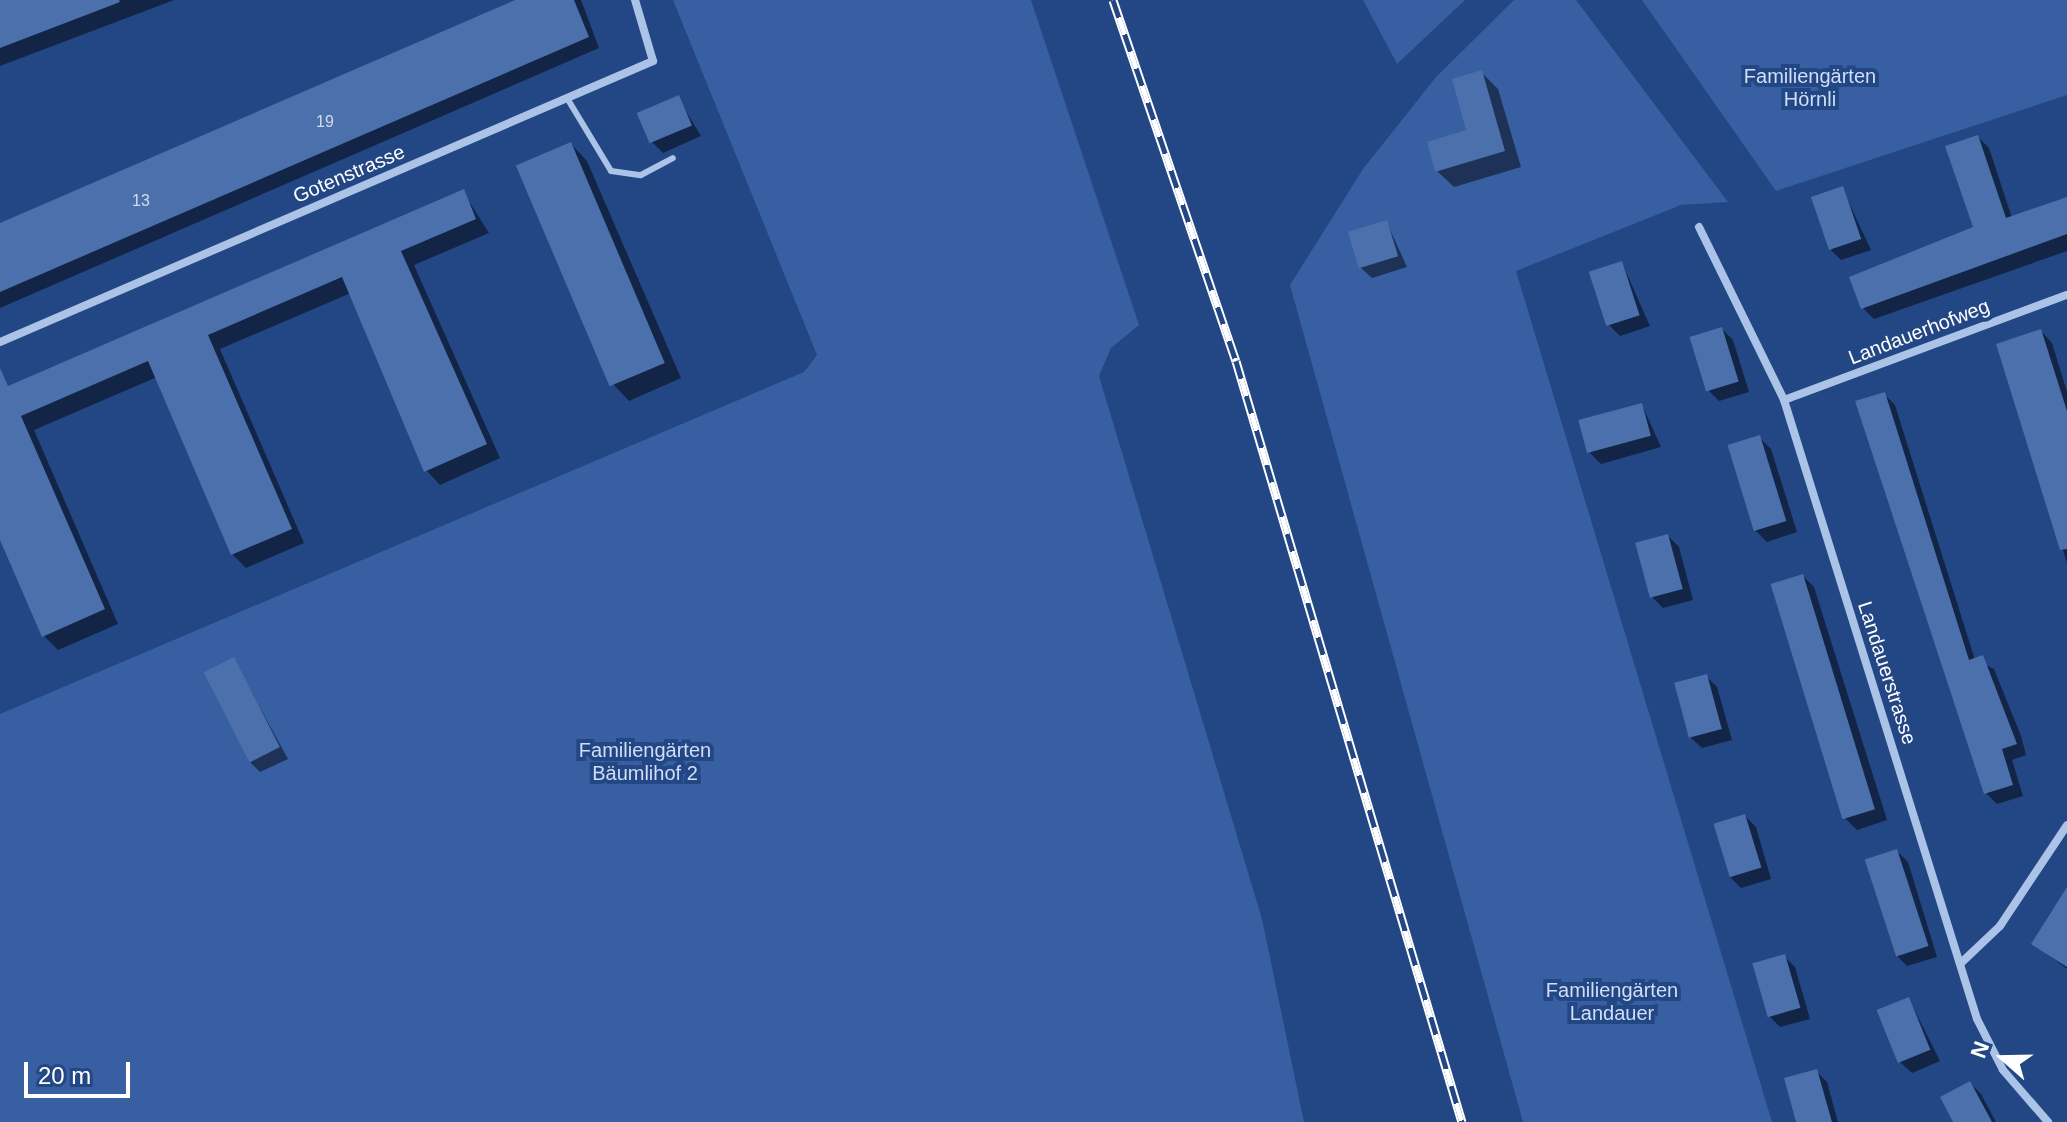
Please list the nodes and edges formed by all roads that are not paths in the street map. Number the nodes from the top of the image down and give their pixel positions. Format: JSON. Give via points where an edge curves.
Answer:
{"nodes":[{"id":1,"x":635,"y":0,"type":"edge"},
{"id":2,"x":567,"y":98,"type":"junction"},
{"id":3,"x":673,"y":158,"type":"dead end"},
{"id":4,"x":1699,"y":227,"type":"dead end"},
{"id":5,"x":2067,"y":295,"type":"edge"},
{"id":6,"x":0,"y":342,"type":"edge"},
{"id":7,"x":1784,"y":400,"type":"junction"},
{"id":8,"x":2067,"y":825,"type":"edge"},
{"id":9,"x":1961,"y":963,"type":"junction"},
{"id":10,"x":2048,"y":1122,"type":"edge"}],
"edges":[{"from":1,"to":2,"type":"street","name":"Gotenstrasse","via":[[653,61]]},
{"from":2,"to":3,"type":"lane","via":[[611,171],[641,175]]},
{"from":2,"to":6,"type":"street","name":"Gotenstrasse"},
{"from":4,"to":7,"type":"street","name":"Landauerstrasse"},
{"from":5,"to":7,"type":"street","name":"Landauerhofweg"},
{"from":7,"to":9,"type":"street","name":"Landauerstrasse"},
{"from":8,"to":9,"type":"street","via":[[2000,926]]},
{"from":9,"to":10,"type":"street","name":"Landauerstrasse","via":[[1977,1019],[2003,1070]]}]}
